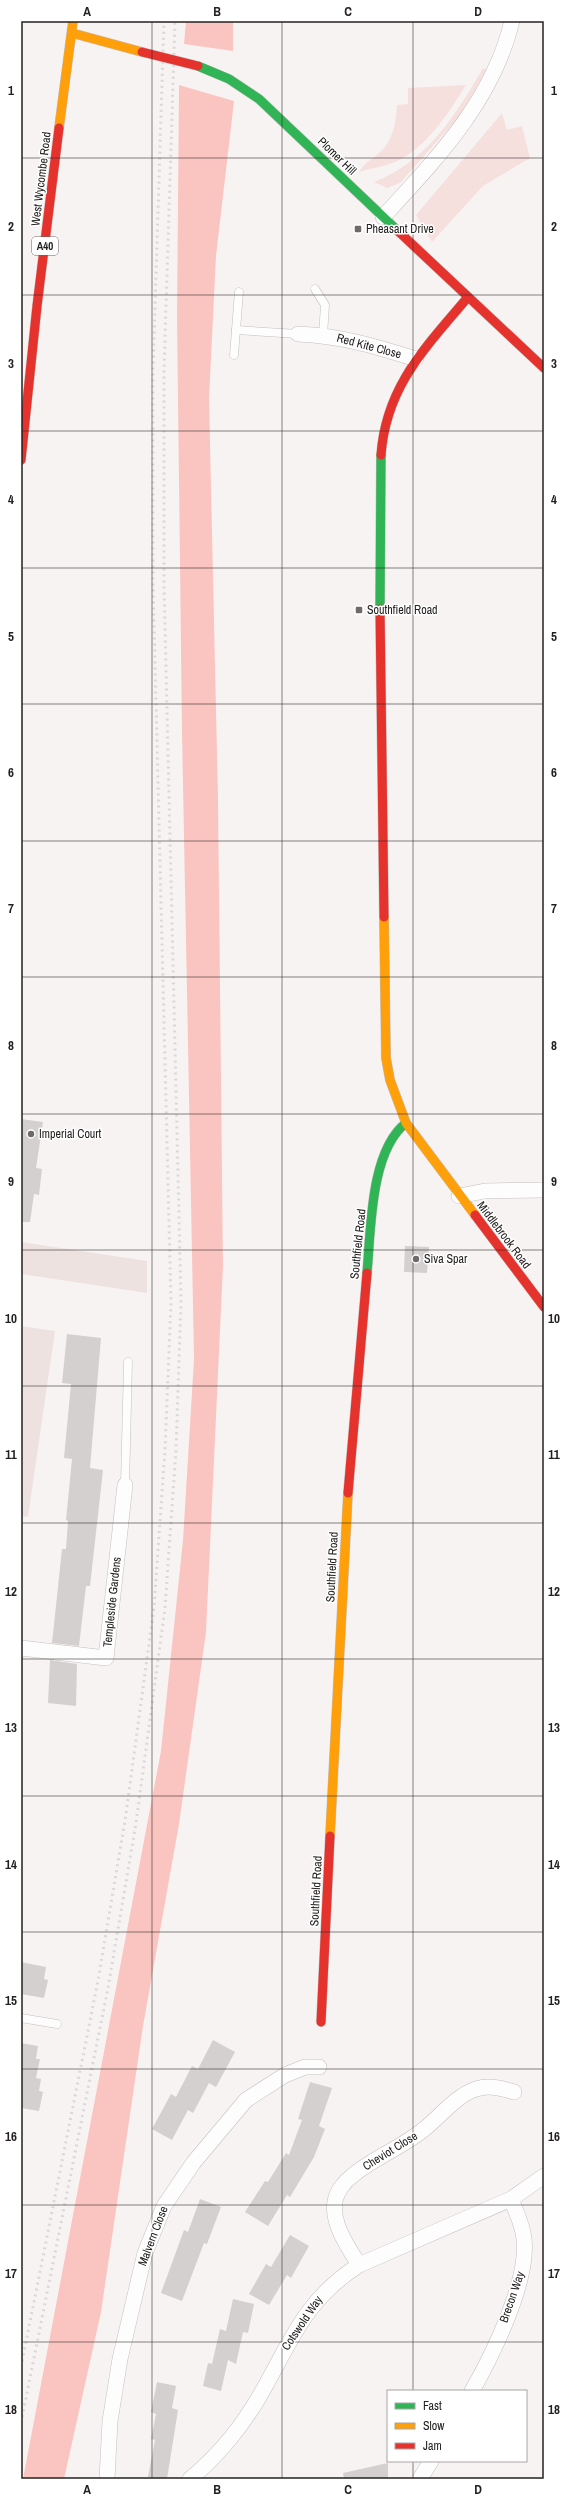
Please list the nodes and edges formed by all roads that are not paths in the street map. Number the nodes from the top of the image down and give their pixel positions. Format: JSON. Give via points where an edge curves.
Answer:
{"nodes":[{"id":1,"x":73,"y":21,"type":"edge"},
{"id":2,"x":512,"y":21,"type":"edge"},
{"id":3,"x":72,"y":33,"type":"junction"},
{"id":4,"x":383,"y":217,"type":"junction"},
{"id":5,"x":315,"y":289,"type":"dead end"},
{"id":6,"x":239,"y":292,"type":"dead end"},
{"id":7,"x":468,"y":297,"type":"junction"},
{"id":8,"x":236,"y":330,"type":"junction"},
{"id":9,"x":298,"y":334,"type":"joint"},
{"id":10,"x":323,"y":335,"type":"junction"},
{"id":11,"x":234,"y":355,"type":"dead end"},
{"id":12,"x":416,"y":360,"type":"junction"},
{"id":13,"x":544,"y":368,"type":"edge"},
{"id":14,"x":24,"y":405,"type":"edge"},
{"id":15,"x":21,"y":460,"type":"edge"},
{"id":16,"x":406,"y":1123,"type":"junction"},
{"id":17,"x":544,"y":1190,"type":"edge"},
{"id":18,"x":459,"y":1196,"type":"junction"},
{"id":19,"x":544,"y":1307,"type":"edge"},
{"id":20,"x":128,"y":1362,"type":"dead end"},
{"id":21,"x":125,"y":1485,"type":"joint"},
{"id":22,"x":21,"y":1648,"type":"edge"},
{"id":23,"x":21,"y":2018,"type":"edge"},
{"id":24,"x":322,"y":2022,"type":"dead end"},
{"id":25,"x":57,"y":2024,"type":"dead end"},
{"id":26,"x":319,"y":2068,"type":"dead end"},
{"id":27,"x":514,"y":2092,"type":"dead end"},
{"id":28,"x":544,"y":2176,"type":"edge"},
{"id":29,"x":511,"y":2199,"type":"junction"},
{"id":30,"x":359,"y":2265,"type":"junction"},
{"id":31,"x":472,"y":2390,"type":"edge"},
{"id":32,"x":430,"y":2462,"type":"edge"},
{"id":33,"x":107,"y":2479,"type":"edge"},
{"id":34,"x":190,"y":2479,"type":"edge"},
{"id":35,"x":420,"y":2479,"type":"edge"}],
"edges":[{"from":1,"to":3,"type":"street","name":"West Wycombe Road","number":"A40"},
{"from":2,"to":4,"type":"street","via":[[497,69],[481,99],[456,135]]},
{"from":3,"to":4,"type":"street","name":"Plomer Hill","bridge":true,"via":[[198,66],[229,79],[259,99]]},
{"from":3,"to":14,"type":"street","name":"West Wycombe Road","number":"A40"},
{"from":4,"to":7,"type":"street","name":"Plomer Hill"},
{"from":5,"to":10,"type":"lane","via":[[325,305]]},
{"from":6,"to":8,"type":"lane"},
{"from":7,"to":12,"type":"street"},
{"from":7,"to":13,"type":"street","name":"Plomer Hill"},
{"from":8,"to":9,"type":"lane"},
{"from":8,"to":11,"type":"lane"},
{"from":9,"to":10,"type":"street","name":"Red Kite Close"},
{"from":10,"to":12,"type":"street","name":"Red Kite Close","via":[[362,342]]},
{"from":12,"to":16,"type":"street","via":[[390,406],[381,456],[379,530],[386,1058],[390,1080]]},
{"from":14,"to":15,"type":"street","name":"West Wycombe Road","number":"A40"},
{"from":16,"to":18,"type":"street"},
{"from":16,"to":24,"type":"street","name":"Southfield Road","via":[[397,1130],[388,1144],[375,1192],[350,1455]]},
{"from":17,"to":18,"type":"street","via":[[485,1191]]},
{"from":18,"to":19,"type":"street","name":"Middlebrook Road"},
{"from":20,"to":21,"type":"lane"},
{"from":21,"to":22,"type":"street","name":"Templeside Gardens","via":[[106,1658]]},
{"from":23,"to":25,"type":"lane"},
{"from":26,"to":33,"type":"street","name":"Malvern Close","via":[[305,2067],[246,2100],[194,2162],[164,2206],[143,2260],[120,2359],[110,2421]]},
{"from":27,"to":30,"type":"street","name":"Cheviot Close","via":[[488,2087],[475,2089],[461,2097],[423,2130],[365,2166],[342,2186],[335,2200],[337,2220],[345,2242]]},
{"from":28,"to":29,"type":"street","name":"Cotswold Way"},
{"from":29,"to":30,"type":"street","name":"Cotswold Way"},
{"from":29,"to":31,"type":"street","name":"Brecon Way","via":[[524,2239],[524,2260],[514,2301]]},
{"from":30,"to":34,"type":"street","name":"Cotswold Way","via":[[336,2280],[316,2299],[295,2330],[246,2418],[224,2445]]},
{"from":32,"to":35,"type":"street"}]}
